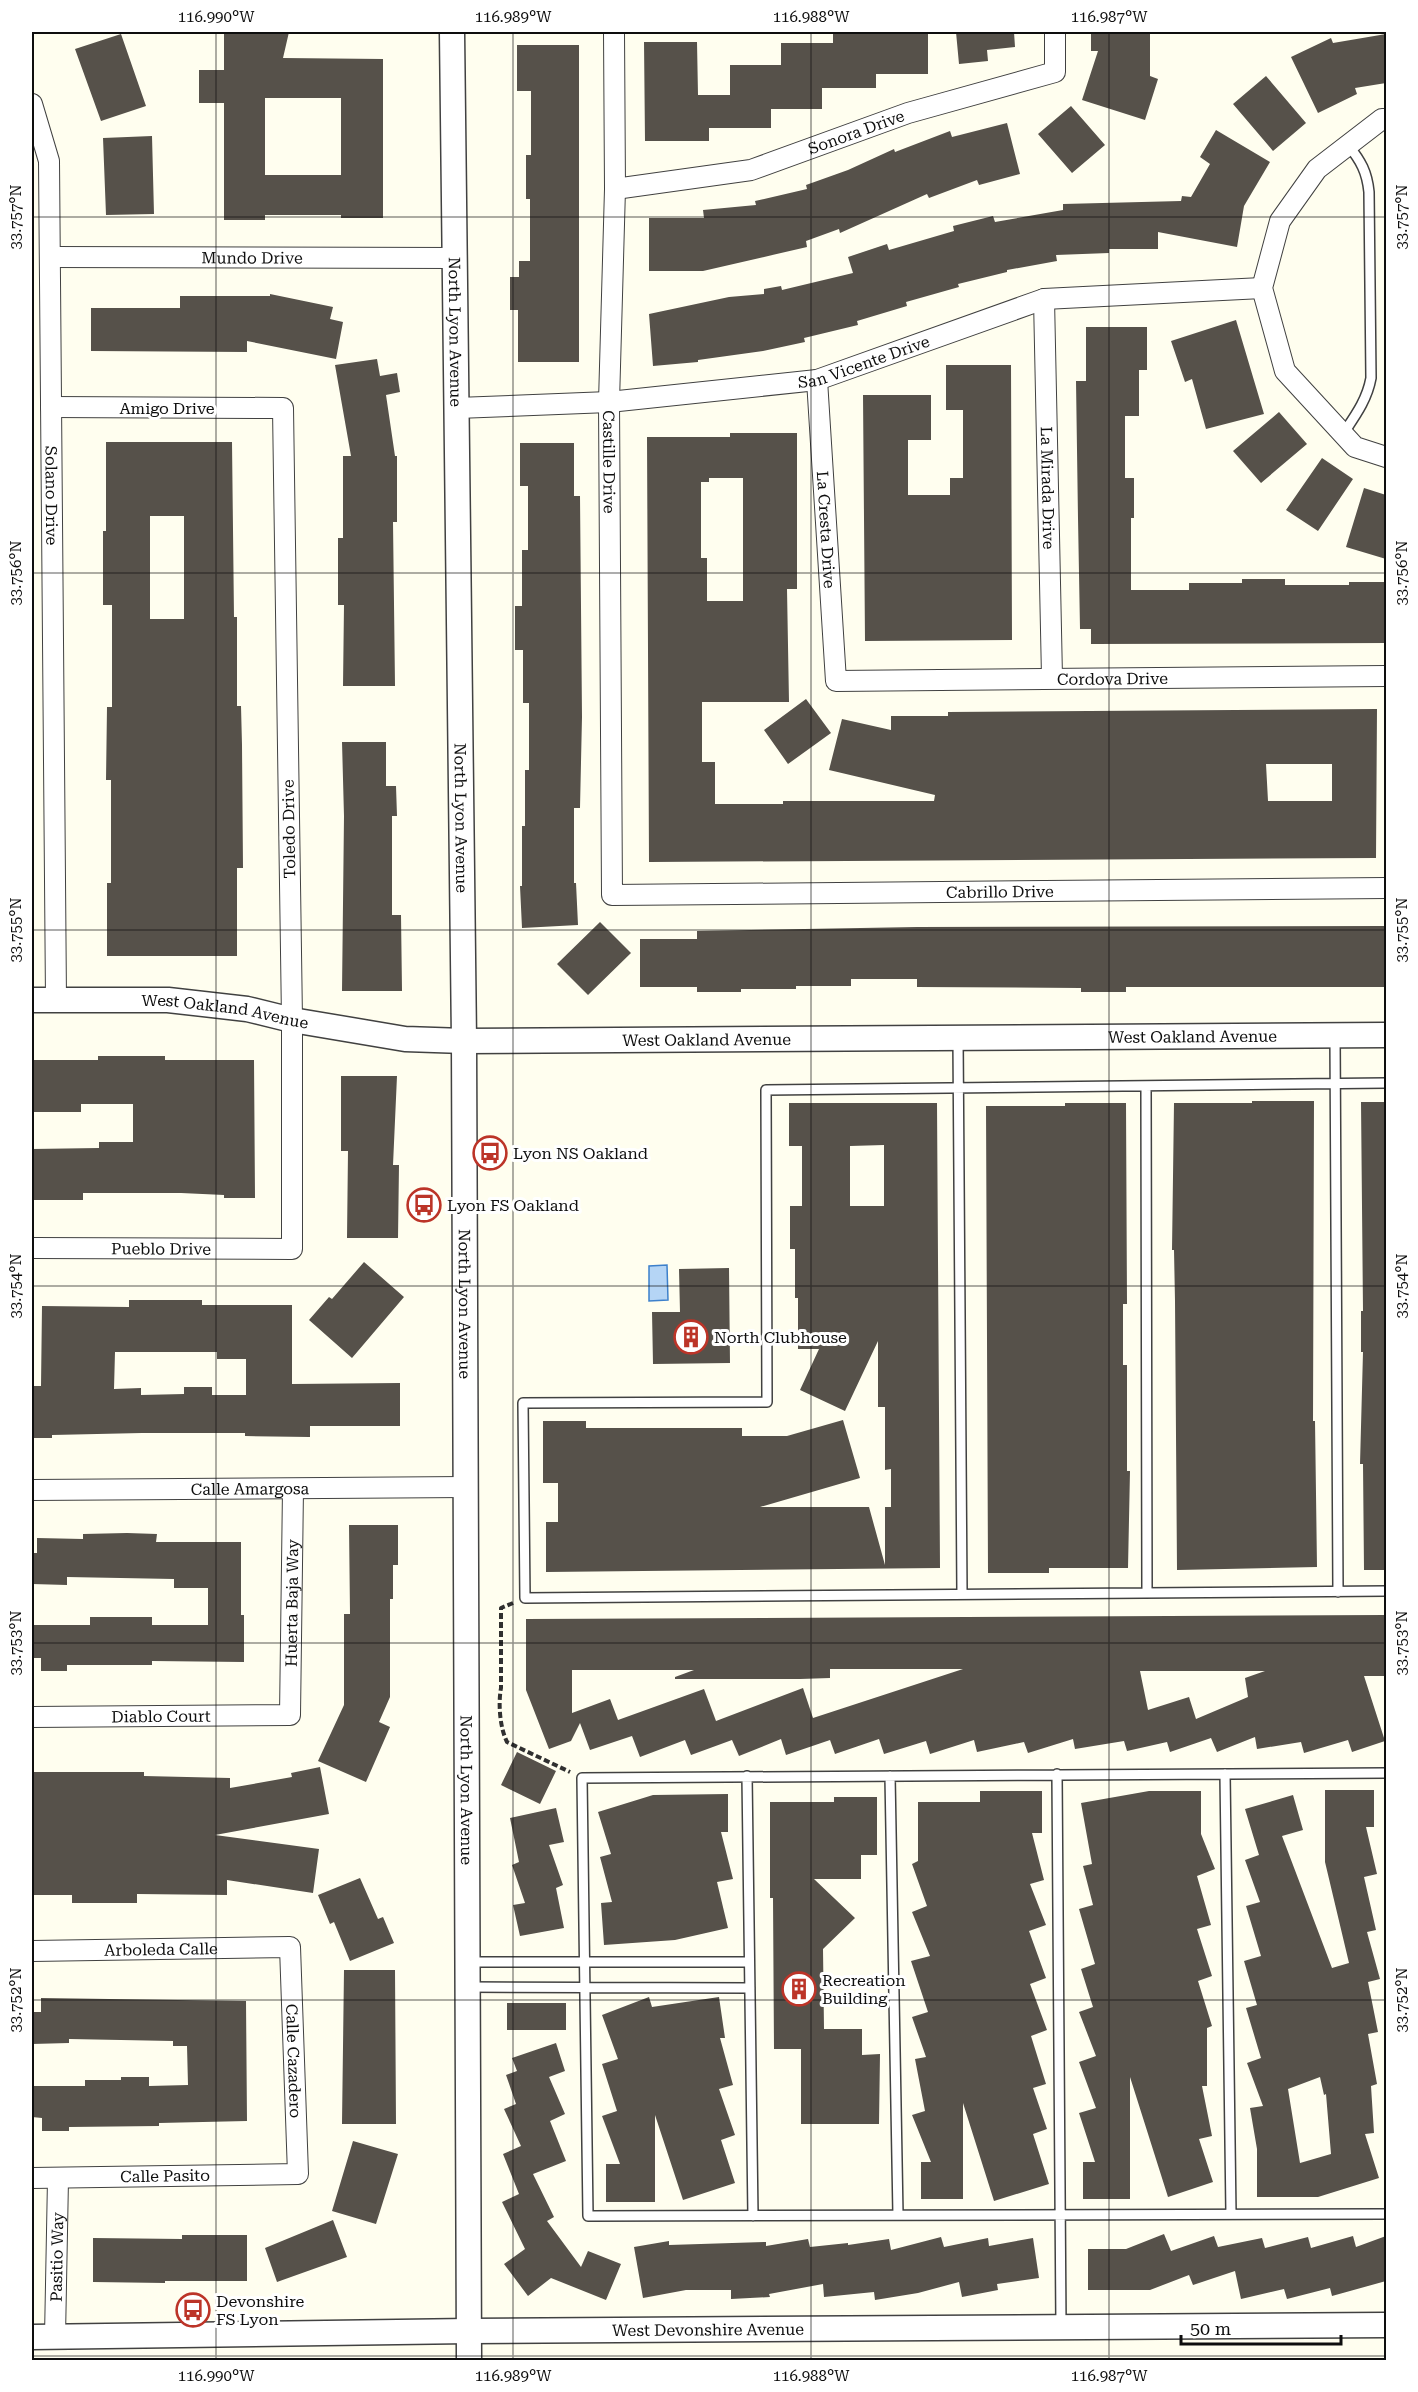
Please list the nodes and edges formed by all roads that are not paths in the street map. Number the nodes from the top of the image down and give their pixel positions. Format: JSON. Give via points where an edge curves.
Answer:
{"nodes":[{"id":1,"x":452,"y":32,"type":"edge"},
{"id":2,"x":614,"y":32,"type":"edge"},
{"id":3,"x":1055,"y":32,"type":"edge"},
{"id":4,"x":32,"y":104,"type":"edge"},
{"id":5,"x":1386,"y":119,"type":"edge"},
{"id":6,"x":1348,"y":145,"type":"junction"},
{"id":7,"x":615,"y":189,"type":"junction"},
{"id":8,"x":50,"y":257,"type":"junction"},
{"id":9,"x":455,"y":258,"type":"junction"},
{"id":10,"x":1262,"y":288,"type":"junction"},
{"id":11,"x":1044,"y":299,"type":"junction"},
{"id":12,"x":817,"y":380,"type":"junction"},
{"id":13,"x":609,"y":402,"type":"junction"},
{"id":14,"x":51,"y":407,"type":"junction"},
{"id":15,"x":283,"y":408,"type":"joint"},
{"id":16,"x":457,"y":408,"type":"junction"},
{"id":17,"x":1343,"y":434,"type":"junction"},
{"id":18,"x":1386,"y":457,"type":"edge"},
{"id":19,"x":1386,"y":676,"type":"edge"},
{"id":20,"x":1052,"y":677,"type":"junction"},
{"id":21,"x":836,"y":681,"type":"joint"},
{"id":22,"x":1386,"y":888,"type":"edge"},
{"id":23,"x":612,"y":894,"type":"joint"},
{"id":24,"x":32,"y":1000,"type":"edge"},
{"id":25,"x":56,"y":1000,"type":"junction"},
{"id":26,"x":292,"y":1020,"type":"junction"},
{"id":27,"x":1335,"y":1035,"type":"junction"},
{"id":28,"x":1386,"y":1035,"type":"edge"},
{"id":29,"x":958,"y":1038,"type":"junction"},
{"id":30,"x":464,"y":1041,"type":"junction"},
{"id":31,"x":1386,"y":1083,"type":"edge"},
{"id":32,"x":1336,"y":1084,"type":"junction"},
{"id":33,"x":1146,"y":1086,"type":"junction"},
{"id":34,"x":958,"y":1088,"type":"junction"},
{"id":35,"x":32,"y":1248,"type":"edge"},
{"id":36,"x":292,"y":1249,"type":"joint"},
{"id":37,"x":466,"y":1487,"type":"junction"},
{"id":38,"x":293,"y":1489,"type":"junction"},
{"id":39,"x":32,"y":1490,"type":"edge"},
{"id":40,"x":1338,"y":1592,"type":"junction"},
{"id":41,"x":1386,"y":1592,"type":"edge"},
{"id":42,"x":1147,"y":1593,"type":"junction"},
{"id":43,"x":962,"y":1594,"type":"junction"},
{"id":44,"x":290,"y":1715,"type":"joint"},
{"id":45,"x":32,"y":1717,"type":"edge"},
{"id":46,"x":1386,"y":1773,"type":"edge"},
{"id":47,"x":1057,"y":1774,"type":"junction"},
{"id":48,"x":1225,"y":1774,"type":"junction"},
{"id":49,"x":747,"y":1776,"type":"junction"},
{"id":50,"x":890,"y":1776,"type":"junction"},
{"id":51,"x":290,"y":1947,"type":"joint"},
{"id":52,"x":32,"y":1951,"type":"edge"},
{"id":53,"x":584,"y":1961,"type":"junction"},
{"id":54,"x":468,"y":1962,"type":"junction"},
{"id":55,"x":749,"y":1962,"type":"junction"},
{"id":56,"x":468,"y":1987,"type":"junction"},
{"id":57,"x":585,"y":1987,"type":"junction"},
{"id":58,"x":750,"y":1989,"type":"junction"},
{"id":59,"x":298,"y":2174,"type":"joint"},
{"id":60,"x":32,"y":2178,"type":"edge"},
{"id":61,"x":58,"y":2179,"type":"junction"},
{"id":62,"x":1060,"y":2214,"type":"junction"},
{"id":63,"x":1232,"y":2214,"type":"junction"},
{"id":64,"x":1386,"y":2214,"type":"edge"},
{"id":65,"x":898,"y":2215,"type":"junction"},
{"id":66,"x":753,"y":2216,"type":"junction"},
{"id":67,"x":1386,"y":2325,"type":"edge"},
{"id":68,"x":1060,"y":2328,"type":"junction"},
{"id":69,"x":469,"y":2331,"type":"junction"},
{"id":70,"x":43,"y":2337,"type":"edge"},
{"id":71,"x":469,"y":2361,"type":"edge"}],
"edges":[{"from":1,"to":9,"type":"street","name":"North Lyon Avenue"},
{"from":2,"to":7,"type":"street","name":"Castille Drive"},
{"from":3,"to":7,"type":"street","name":"Sonora Drive","via":[[1055,72],[908,113],[751,170]]},
{"from":4,"to":8,"type":"street","name":"Solano Drive","via":[[49,161]]},
{"from":5,"to":6,"type":"street"},
{"from":6,"to":10,"type":"street","via":[[1317,169],[1280,221]]},
{"from":6,"to":17,"type":"lane","via":[[1367,172],[1369,192],[1371,378],[1363,404]]},
{"from":7,"to":13,"type":"street","name":"Castille Drive"},
{"from":8,"to":9,"type":"street","name":"Mundo Drive"},
{"from":8,"to":14,"type":"street","name":"Solano Drive"},
{"from":9,"to":16,"type":"street","name":"North Lyon Avenue"},
{"from":10,"to":11,"type":"street","name":"San Vicente Drive"},
{"from":10,"to":17,"type":"street","via":[[1285,371]]},
{"from":11,"to":12,"type":"street","name":"San Vicente Drive"},
{"from":11,"to":20,"type":"street","name":"La Mirada Drive"},
{"from":12,"to":13,"type":"street","name":"San Vicente Drive"},
{"from":12,"to":21,"type":"street","name":"La Cresta Drive"},
{"from":13,"to":16,"type":"street","name":"San Vicente Drive"},
{"from":13,"to":23,"type":"street","name":"Castille Drive"},
{"from":14,"to":15,"type":"street","name":"Amigo Drive"},
{"from":14,"to":25,"type":"street","name":"Solano Drive"},
{"from":15,"to":26,"type":"street","name":"Toledo Drive"},
{"from":16,"to":30,"type":"street","name":"North Lyon Avenue"},
{"from":17,"to":18,"type":"street","via":[[1355,447]]},
{"from":19,"to":20,"type":"street","name":"Cordova Drive"},
{"from":20,"to":21,"type":"street","name":"Cordova Drive"},
{"from":22,"to":23,"type":"street","name":"Cabrillo Drive"},
{"from":24,"to":25,"type":"street","name":"West Oakland Avenue"},
{"from":25,"to":26,"type":"street","name":"West Oakland Avenue","via":[[168,1000],[247,1009]]},
{"from":26,"to":30,"type":"street","name":"West Oakland Avenue","via":[[405,1039]]},
{"from":26,"to":36,"type":"street","name":"Toledo Drive"},
{"from":27,"to":28,"type":"street","name":"West Oakland Avenue"},
{"from":27,"to":29,"type":"street","name":"West Oakland Avenue"},
{"from":27,"to":32,"type":"lane"},
{"from":29,"to":30,"type":"street","name":"West Oakland Avenue"},
{"from":29,"to":34,"type":"lane"},
{"from":30,"to":37,"type":"street","name":"North Lyon Avenue"},
{"from":31,"to":32,"type":"lane"},
{"from":32,"to":33,"type":"lane"},
{"from":32,"to":40,"type":"lane"},
{"from":33,"to":34,"type":"lane"},
{"from":33,"to":42,"type":"lane"},
{"from":34,"to":43,"type":"lane"},
{"from":34,"to":43,"type":"lane","via":[[766,1090],[767,1402],[524,1403],[525,1598]]},
{"from":35,"to":36,"type":"street","name":"Pueblo Drive"},
{"from":37,"to":38,"type":"street","name":"Calle Amargosa"},
{"from":37,"to":54,"type":"street","name":"North Lyon Avenue"},
{"from":38,"to":39,"type":"street","name":"Calle Amargosa"},
{"from":38,"to":44,"type":"street","name":"Huerta Baja Way"},
{"from":40,"to":41,"type":"lane"},
{"from":40,"to":42,"type":"lane"},
{"from":42,"to":43,"type":"lane"},
{"from":44,"to":45,"type":"street","name":"Diablo Court"},
{"from":46,"to":48,"type":"lane"},
{"from":47,"to":48,"type":"lane"},
{"from":47,"to":50,"type":"lane"},
{"from":47,"to":62,"type":"lane"},
{"from":48,"to":63,"type":"lane"},
{"from":49,"to":50,"type":"lane"},
{"from":49,"to":53,"type":"lane","via":[[582,1778]]},
{"from":49,"to":55,"type":"lane"},
{"from":50,"to":65,"type":"lane"},
{"from":51,"to":52,"type":"street","name":"Arboleda Calle"},
{"from":51,"to":59,"type":"street","name":"Calle Cazadero"},
{"from":53,"to":54,"type":"lane"},
{"from":53,"to":55,"type":"lane"},
{"from":53,"to":57,"type":"lane"},
{"from":54,"to":56,"type":"street","name":"North Lyon Avenue"},
{"from":55,"to":58,"type":"lane"},
{"from":56,"to":57,"type":"lane"},
{"from":56,"to":69,"type":"street","name":"North Lyon Avenue"},
{"from":57,"to":58,"type":"lane"},
{"from":57,"to":66,"type":"lane","via":[[588,2216]]},
{"from":58,"to":66,"type":"lane"},
{"from":59,"to":61,"type":"street","name":"Calle Pasito"},
{"from":60,"to":61,"type":"street","name":"Calle Pasito"},
{"from":61,"to":70,"type":"street","name":"Pasitio Way"},
{"from":62,"to":63,"type":"lane"},
{"from":62,"to":65,"type":"lane"},
{"from":62,"to":68,"type":"lane"},
{"from":63,"to":64,"type":"lane"},
{"from":65,"to":66,"type":"lane"},
{"from":67,"to":68,"type":"street","name":"West Devonshire Avenue"},
{"from":68,"to":69,"type":"street","name":"West Devonshire Avenue"},
{"from":69,"to":70,"type":"street","name":"West Devonshire Avenue"},
{"from":69,"to":71,"type":"street","name":"North Lyon Avenue"}]}
